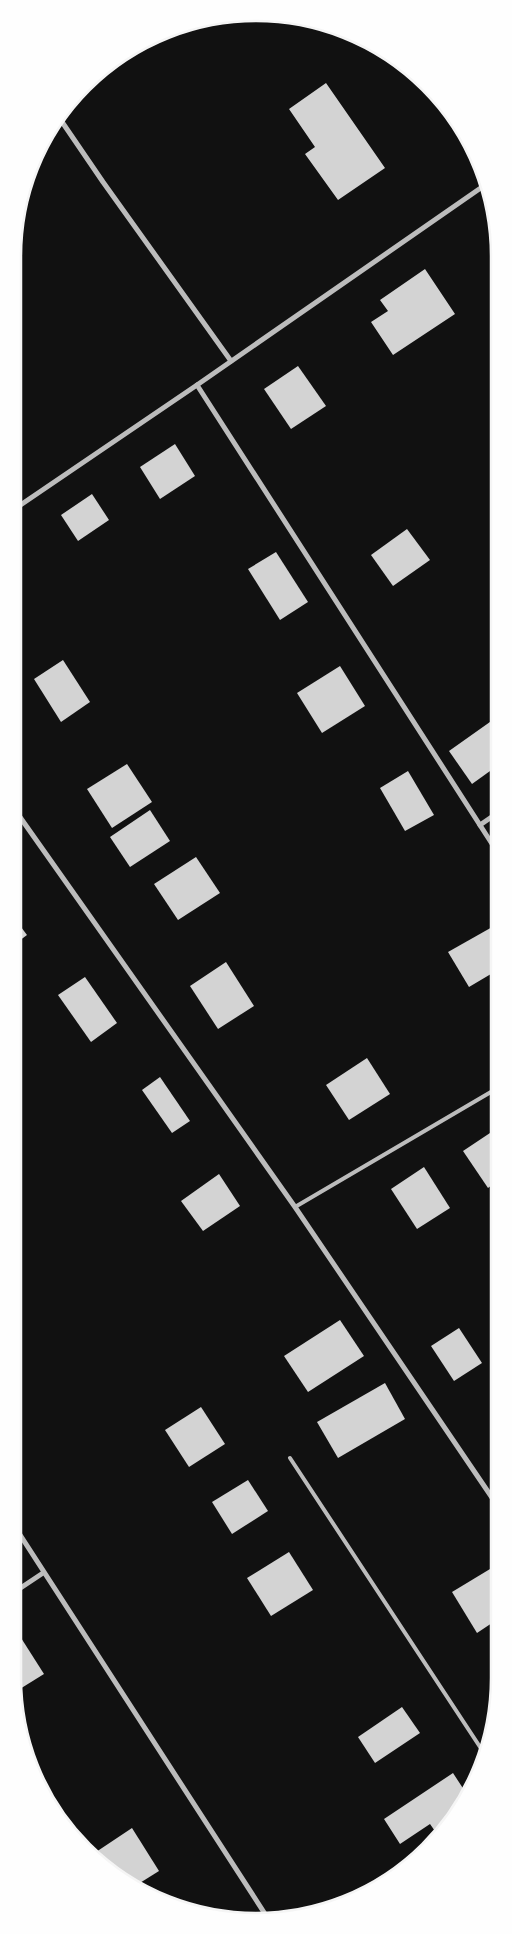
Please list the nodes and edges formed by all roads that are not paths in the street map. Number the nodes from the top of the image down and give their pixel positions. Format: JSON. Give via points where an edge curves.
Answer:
{"nodes":[{"id":1,"x":63,"y":123,"type":"edge"},
{"id":2,"x":481,"y":189,"type":"edge"},
{"id":3,"x":231,"y":361,"type":"junction"},
{"id":4,"x":197,"y":386,"type":"junction"},
{"id":5,"x":21,"y":505,"type":"edge"},
{"id":6,"x":491,"y":817,"type":"edge"},
{"id":7,"x":21,"y":819,"type":"edge"},
{"id":8,"x":480,"y":825,"type":"junction"},
{"id":9,"x":491,"y":842,"type":"edge"},
{"id":10,"x":491,"y":1092,"type":"edge"},
{"id":11,"x":295,"y":1207,"type":"junction"},
{"id":12,"x":290,"y":1458,"type":"dead end"},
{"id":13,"x":491,"y":1496,"type":"edge"},
{"id":14,"x":21,"y":1537,"type":"edge"},
{"id":15,"x":43,"y":1573,"type":"junction"},
{"id":16,"x":21,"y":1588,"type":"edge"},
{"id":17,"x":480,"y":1747,"type":"edge"},
{"id":18,"x":264,"y":1912,"type":"edge"}],
"edges":[{"from":1,"to":3,"type":"street"},
{"from":2,"to":3,"type":"street"},
{"from":3,"to":4,"type":"street"},
{"from":4,"to":5,"type":"street"},
{"from":4,"to":8,"type":"street"},
{"from":6,"to":8,"type":"street"},
{"from":7,"to":11,"type":"street"},
{"from":8,"to":9,"type":"street"},
{"from":10,"to":11,"type":"lane"},
{"from":11,"to":13,"type":"street"},
{"from":12,"to":17,"type":"lane"},
{"from":14,"to":15,"type":"street"},
{"from":15,"to":16,"type":"street"},
{"from":15,"to":18,"type":"street"}]}
